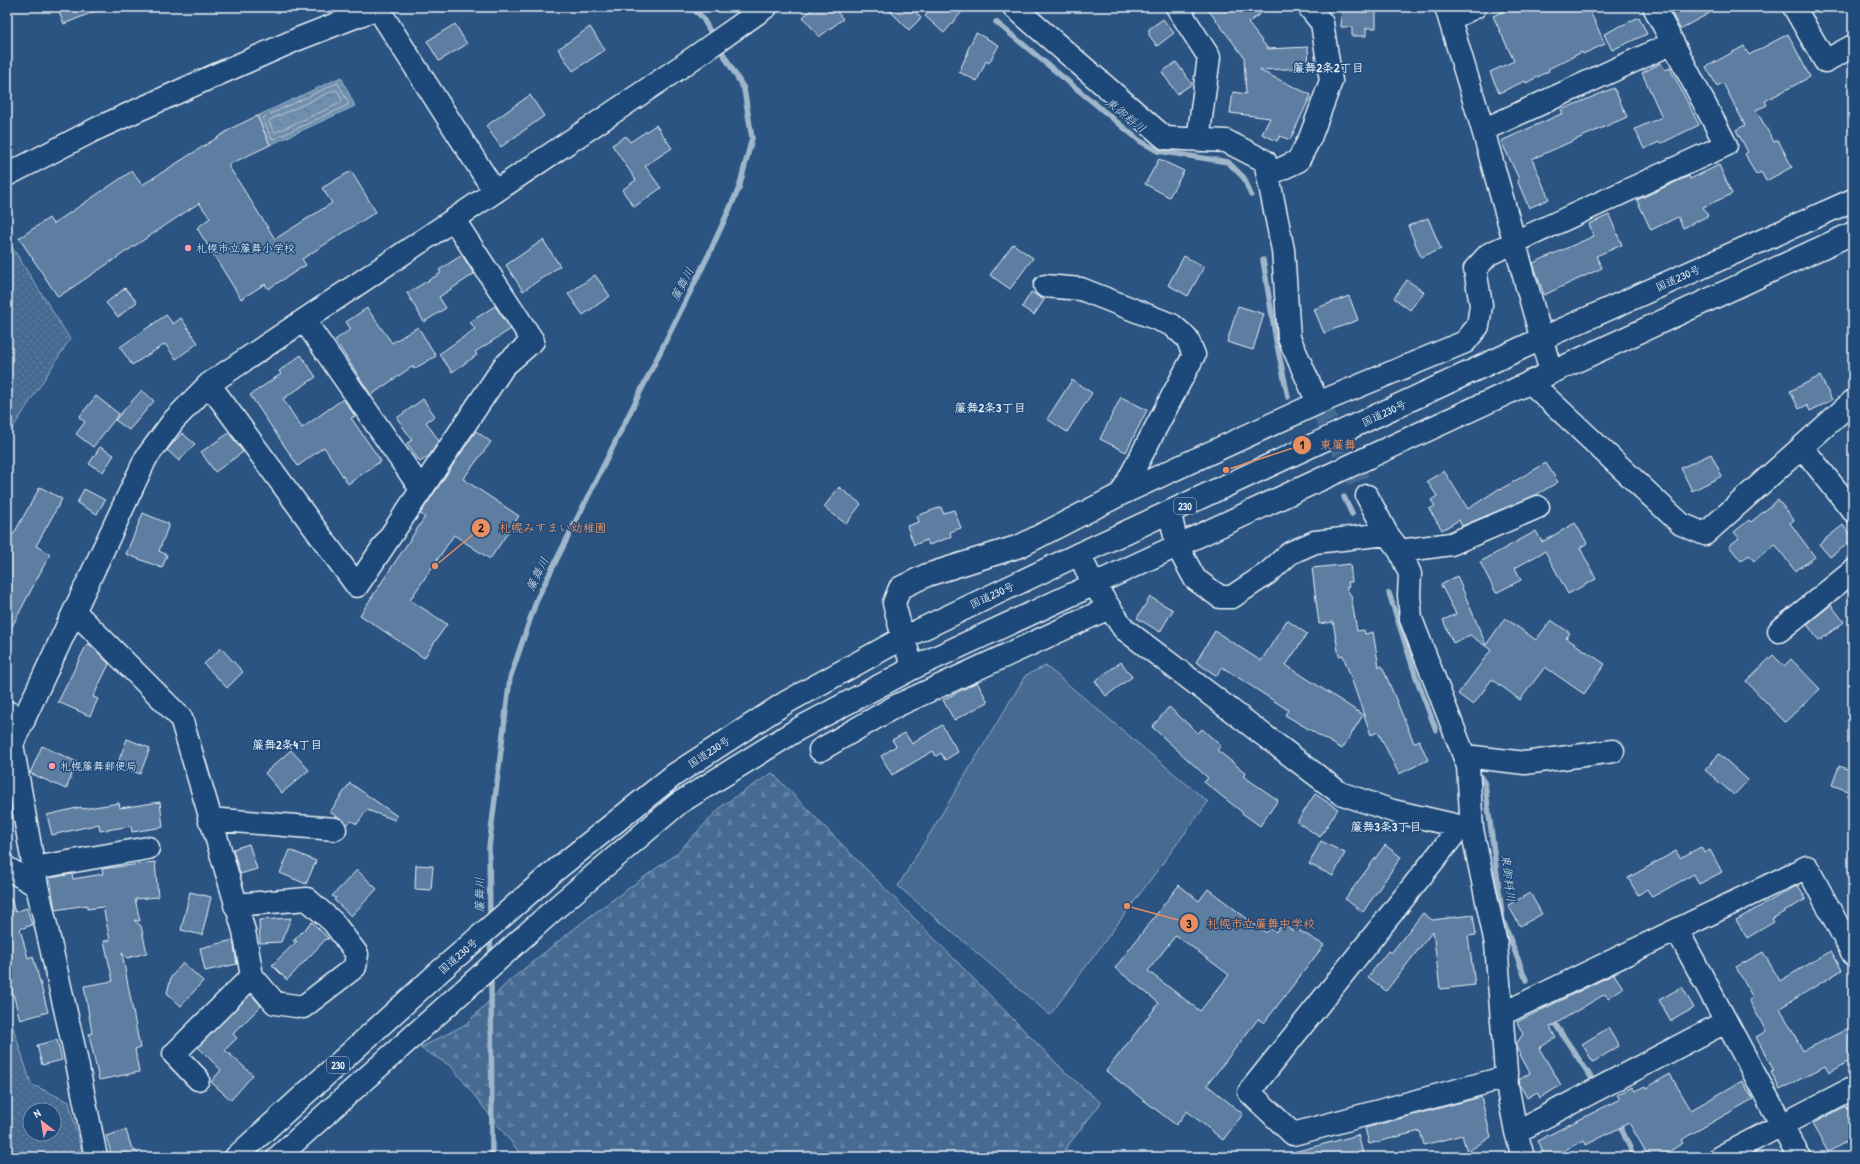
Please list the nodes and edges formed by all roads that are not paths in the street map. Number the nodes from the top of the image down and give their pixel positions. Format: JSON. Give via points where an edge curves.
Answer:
{"nodes":[{"id":1,"x":378,"y":7,"type":"edge"},
{"id":2,"x":1014,"y":7,"type":"edge"},
{"id":3,"x":1177,"y":7,"type":"edge"},
{"id":4,"x":1309,"y":7,"type":"edge"},
{"id":5,"x":1475,"y":7,"type":"edge"},
{"id":6,"x":1654,"y":7,"type":"edge"},
{"id":7,"x":1794,"y":7,"type":"edge"},
{"id":8,"x":759,"y":12,"type":"edge"},
{"id":9,"x":1448,"y":13,"type":"edge"},
{"id":10,"x":1673,"y":43,"type":"junction"},
{"id":11,"x":1853,"y":46,"type":"edge"},
{"id":12,"x":1483,"y":130,"type":"junction"},
{"id":13,"x":1198,"y":140,"type":"junction"},
{"id":14,"x":7,"y":175,"type":"edge"},
{"id":15,"x":1268,"y":175,"type":"junction"},
{"id":16,"x":495,"y":192,"type":"junction"},
{"id":17,"x":1853,"y":200,"type":"edge"},
{"id":18,"x":454,"y":220,"type":"junction"},
{"id":19,"x":1853,"y":234,"type":"edge"},
{"id":20,"x":1514,"y":244,"type":"junction"},
{"id":21,"x":1045,"y":286,"type":"dead end"},
{"id":22,"x":304,"y":320,"type":"junction"},
{"id":23,"x":1541,"y":339,"type":"junction"},
{"id":24,"x":1551,"y":372,"type":"junction"},
{"id":25,"x":1530,"y":382,"type":"junction"},
{"id":26,"x":209,"y":384,"type":"junction"},
{"id":27,"x":1853,"y":401,"type":"edge"},
{"id":28,"x":1318,"y":403,"type":"junction"},
{"id":29,"x":1802,"y":447,"type":"junction"},
{"id":30,"x":422,"y":489,"type":"junction"},
{"id":31,"x":1120,"y":494,"type":"junction"},
{"id":32,"x":1367,"y":496,"type":"tunnel mouth"},
{"id":33,"x":1538,"y":507,"type":"dead end"},
{"id":34,"x":1853,"y":511,"type":"edge"},
{"id":35,"x":1170,"y":513,"type":"junction"},
{"id":36,"x":1387,"y":534,"type":"junction"},
{"id":37,"x":1177,"y":546,"type":"junction"},
{"id":38,"x":1400,"y":551,"type":"junction"},
{"id":39,"x":1079,"y":554,"type":"junction"},
{"id":40,"x":1853,"y":571,"type":"edge"},
{"id":41,"x":1094,"y":585,"type":"junction"},
{"id":42,"x":1109,"y":608,"type":"junction"},
{"id":43,"x":75,"y":612,"type":"junction"},
{"id":44,"x":1779,"y":630,"type":"dead end"},
{"id":45,"x":903,"y":638,"type":"junction"},
{"id":46,"x":913,"y":668,"type":"junction"},
{"id":47,"x":15,"y":716,"type":"edge"},
{"id":48,"x":10,"y":750,"type":"edge"},
{"id":49,"x":820,"y":750,"type":"dead end"},
{"id":50,"x":1613,"y":751,"type":"dead end"},
{"id":51,"x":1465,"y":756,"type":"junction"},
{"id":52,"x":209,"y":819,"type":"junction"},
{"id":53,"x":1466,"y":827,"type":"junction"},
{"id":54,"x":335,"y":829,"type":"dead end"},
{"id":55,"x":148,"y":848,"type":"dead end"},
{"id":56,"x":7,"y":868,"type":"edge"},
{"id":57,"x":36,"y":877,"type":"junction"},
{"id":58,"x":235,"y":905,"type":"junction"},
{"id":59,"x":1677,"y":930,"type":"junction"},
{"id":60,"x":1853,"y":954,"type":"edge"},
{"id":61,"x":252,"y":976,"type":"junction"},
{"id":62,"x":1502,"y":1014,"type":"junction"},
{"id":63,"x":1725,"y":1022,"type":"junction"},
{"id":64,"x":1507,"y":1077,"type":"junction"},
{"id":65,"x":198,"y":1078,"type":"dead end"},
{"id":66,"x":1853,"y":1088,"type":"edge"},
{"id":67,"x":1782,"y":1125,"type":"junction"},
{"id":68,"x":1516,"y":1132,"type":"junction"},
{"id":69,"x":96,"y":1157,"type":"edge"},
{"id":70,"x":236,"y":1157,"type":"edge"},
{"id":71,"x":278,"y":1157,"type":"edge"},
{"id":72,"x":1523,"y":1157,"type":"edge"},
{"id":73,"x":1720,"y":1157,"type":"edge"},
{"id":74,"x":1799,"y":1157,"type":"edge"}],
"edges":[{"from":1,"to":14,"type":"main road","via":[[298,39],[98,128]]},
{"from":1,"to":16,"type":"main road"},
{"from":2,"to":13,"type":"main road","via":[[1166,138]]},
{"from":3,"to":13,"type":"main road","via":[[1209,57]]},
{"from":4,"to":15,"type":"main road","via":[[1322,23],[1331,81],[1310,138],[1298,161]]},
{"from":5,"to":9,"type":"main road"},
{"from":6,"to":10,"type":"main road"},
{"from":7,"to":11,"type":"main road","via":[[1825,61]]},
{"from":8,"to":16,"type":"main road"},
{"from":9,"to":12,"type":"main road"},
{"from":10,"to":12,"type":"main road"},
{"from":10,"to":20,"type":"main road","via":[[1726,145]]},
{"from":12,"to":20,"type":"main road"},
{"from":13,"to":15,"type":"main road","via":[[1226,141],[1265,161]]},
{"from":15,"to":28,"type":"main road","via":[[1283,250],[1289,338]]},
{"from":16,"to":18,"type":"main road"},
{"from":17,"to":23,"type":"main road","name":"国道230号","number":"230"},
{"from":18,"to":22,"type":"main road"},
{"from":18,"to":30,"type":"main road","via":[[533,341],[504,366]]},
{"from":19,"to":24,"type":"main road","number":"230"},
{"from":20,"to":23,"type":"main road"},
{"from":20,"to":28,"type":"main road","via":[[1489,254],[1475,269],[1480,305],[1478,326],[1465,342]]},
{"from":21,"to":31,"type":"main road","via":[[1081,289],[1172,324],[1187,338],[1194,355]]},
{"from":22,"to":26,"type":"main road"},
{"from":22,"to":30,"type":"main road"},
{"from":23,"to":24,"type":"main road"},
{"from":23,"to":35,"type":"main road","name":"国道230号","number":"230"},
{"from":24,"to":25,"type":"main road","number":"230"},
{"from":25,"to":29,"type":"main road","via":[[1681,524],[1705,534]]},
{"from":25,"to":37,"type":"main road","number":"230"},
{"from":26,"to":30,"type":"main road","via":[[357,586]]},
{"from":26,"to":43,"type":"main road","via":[[174,420],[146,458]]},
{"from":27,"to":29,"type":"main road"},
{"from":28,"to":31,"type":"main road"},
{"from":29,"to":34,"type":"main road"},
{"from":31,"to":45,"type":"main road","via":[[1020,546],[927,575],[900,588],[894,603]]},
{"from":32,"to":36,"type":"main road"},
{"from":33,"to":38,"type":"main road","via":[[1451,544]]},
{"from":35,"to":37,"type":"main road"},
{"from":35,"to":39,"type":"main road","name":"国道230号","number":"230"},
{"from":36,"to":37,"type":"main road","via":[[1315,542],[1290,553],[1268,573],[1232,597],[1220,597],[1195,579]]},
{"from":36,"to":38,"type":"main road"},
{"from":37,"to":41,"type":"main road","number":"230"},
{"from":38,"to":51,"type":"main road","via":[[1410,574],[1411,619]]},
{"from":39,"to":41,"type":"main road"},
{"from":39,"to":45,"type":"main road","name":"国道230号","number":"230"},
{"from":40,"to":44,"type":"main road"},
{"from":41,"to":42,"type":"main road"},
{"from":41,"to":46,"type":"main road","number":"230"},
{"from":42,"to":49,"type":"main road","via":[[896,706]]},
{"from":42,"to":53,"type":"main road","via":[[1124,629],[1340,793],[1393,811]]},
{"from":43,"to":47,"type":"main road"},
{"from":43,"to":52,"type":"main road","via":[[181,718]]},
{"from":45,"to":46,"type":"main road"},
{"from":45,"to":70,"type":"main road","name":"国道230号","number":"230","via":[[785,703],[674,775],[552,873]]},
{"from":46,"to":71,"type":"main road","number":"230","via":[[800,728],[679,803],[558,906]]},
{"from":47,"to":48,"type":"main road"},
{"from":48,"to":57,"type":"main road"},
{"from":50,"to":51,"type":"main road","via":[[1525,763]]},
{"from":51,"to":53,"type":"main road","via":[[1468,766]]},
{"from":52,"to":54,"type":"main road"},
{"from":52,"to":58,"type":"main road"},
{"from":53,"to":62,"type":"main road","via":[[1496,944]]},
{"from":53,"to":64,"type":"main road","via":[[1249,1092],[1293,1134]]},
{"from":55,"to":57,"type":"main road"},
{"from":56,"to":57,"type":"main road"},
{"from":57,"to":69,"type":"main road"},
{"from":58,"to":61,"type":"main road","via":[[244,932]]},
{"from":58,"to":61,"type":"main road","via":[[307,899],[333,922],[357,954],[355,967],[303,1007],[275,1003]]},
{"from":59,"to":60,"type":"main road","via":[[1807,867]]},
{"from":59,"to":62,"type":"main road"},
{"from":59,"to":63,"type":"main road"},
{"from":61,"to":65,"type":"main road","via":[[174,1054]]},
{"from":62,"to":64,"type":"main road"},
{"from":63,"to":67,"type":"main road"},
{"from":63,"to":68,"type":"main road"},
{"from":64,"to":68,"type":"main road"},
{"from":66,"to":67,"type":"main road"},
{"from":67,"to":73,"type":"main road"},
{"from":67,"to":74,"type":"main road"},
{"from":68,"to":72,"type":"main road"}]}
